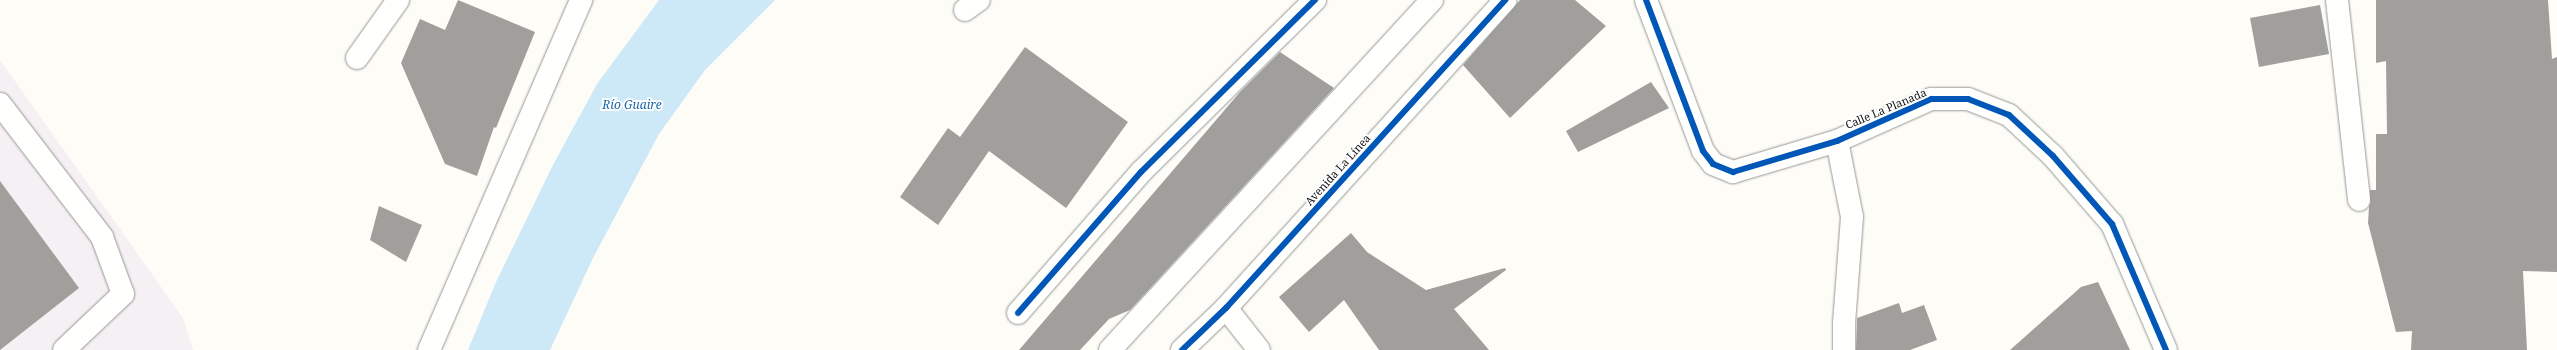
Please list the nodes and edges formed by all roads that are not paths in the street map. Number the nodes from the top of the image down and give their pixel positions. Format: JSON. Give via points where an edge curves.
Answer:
{"nodes":[{"id":1,"x":398,"y":0,"type":"edge"},
{"id":2,"x":581,"y":0,"type":"edge"},
{"id":3,"x":1315,"y":0,"type":"edge"},
{"id":4,"x":1432,"y":0,"type":"edge"},
{"id":5,"x":1505,"y":0,"type":"edge"},
{"id":6,"x":1646,"y":0,"type":"edge"},
{"id":7,"x":2336,"y":0,"type":"edge"},
{"id":8,"x":357,"y":58,"type":"dead end"},
{"id":9,"x":0,"y":104,"type":"edge"},
{"id":10,"x":1837,"y":142,"type":"junction"},
{"id":11,"x":2359,"y":200,"type":"dead end"},
{"id":12,"x":1226,"y":308,"type":"junction"},
{"id":13,"x":1018,"y":313,"type":"dead end"},
{"id":14,"x":64,"y":350,"type":"edge"},
{"id":15,"x":429,"y":350,"type":"edge"},
{"id":16,"x":1110,"y":350,"type":"edge"},
{"id":17,"x":1182,"y":350,"type":"edge"},
{"id":18,"x":1259,"y":350,"type":"edge"},
{"id":19,"x":1844,"y":350,"type":"edge"},
{"id":20,"x":2166,"y":350,"type":"edge"}],
"edges":[{"from":1,"to":8,"type":"street"},
{"from":2,"to":15,"type":"street"},
{"from":3,"to":13,"type":"street","via":[[1141,172]]},
{"from":4,"to":16,"type":"street"},
{"from":5,"to":12,"type":"street","name":"Avenida La Línea"},
{"from":6,"to":10,"type":"street","name":"Calle La Planada","via":[[1703,151],[1713,164],[1733,172]]},
{"from":7,"to":11,"type":"street"},
{"from":9,"to":14,"type":"street","via":[[102,237],[123,294]]},
{"from":10,"to":19,"type":"street","via":[[1852,217]]},
{"from":10,"to":20,"type":"street","name":"Calle La Planada","via":[[1931,99],[1968,99],[2009,115],[2053,156],[2112,224]]},
{"from":12,"to":17,"type":"street","name":"Avenida La Línea"},
{"from":12,"to":18,"type":"street"}]}
